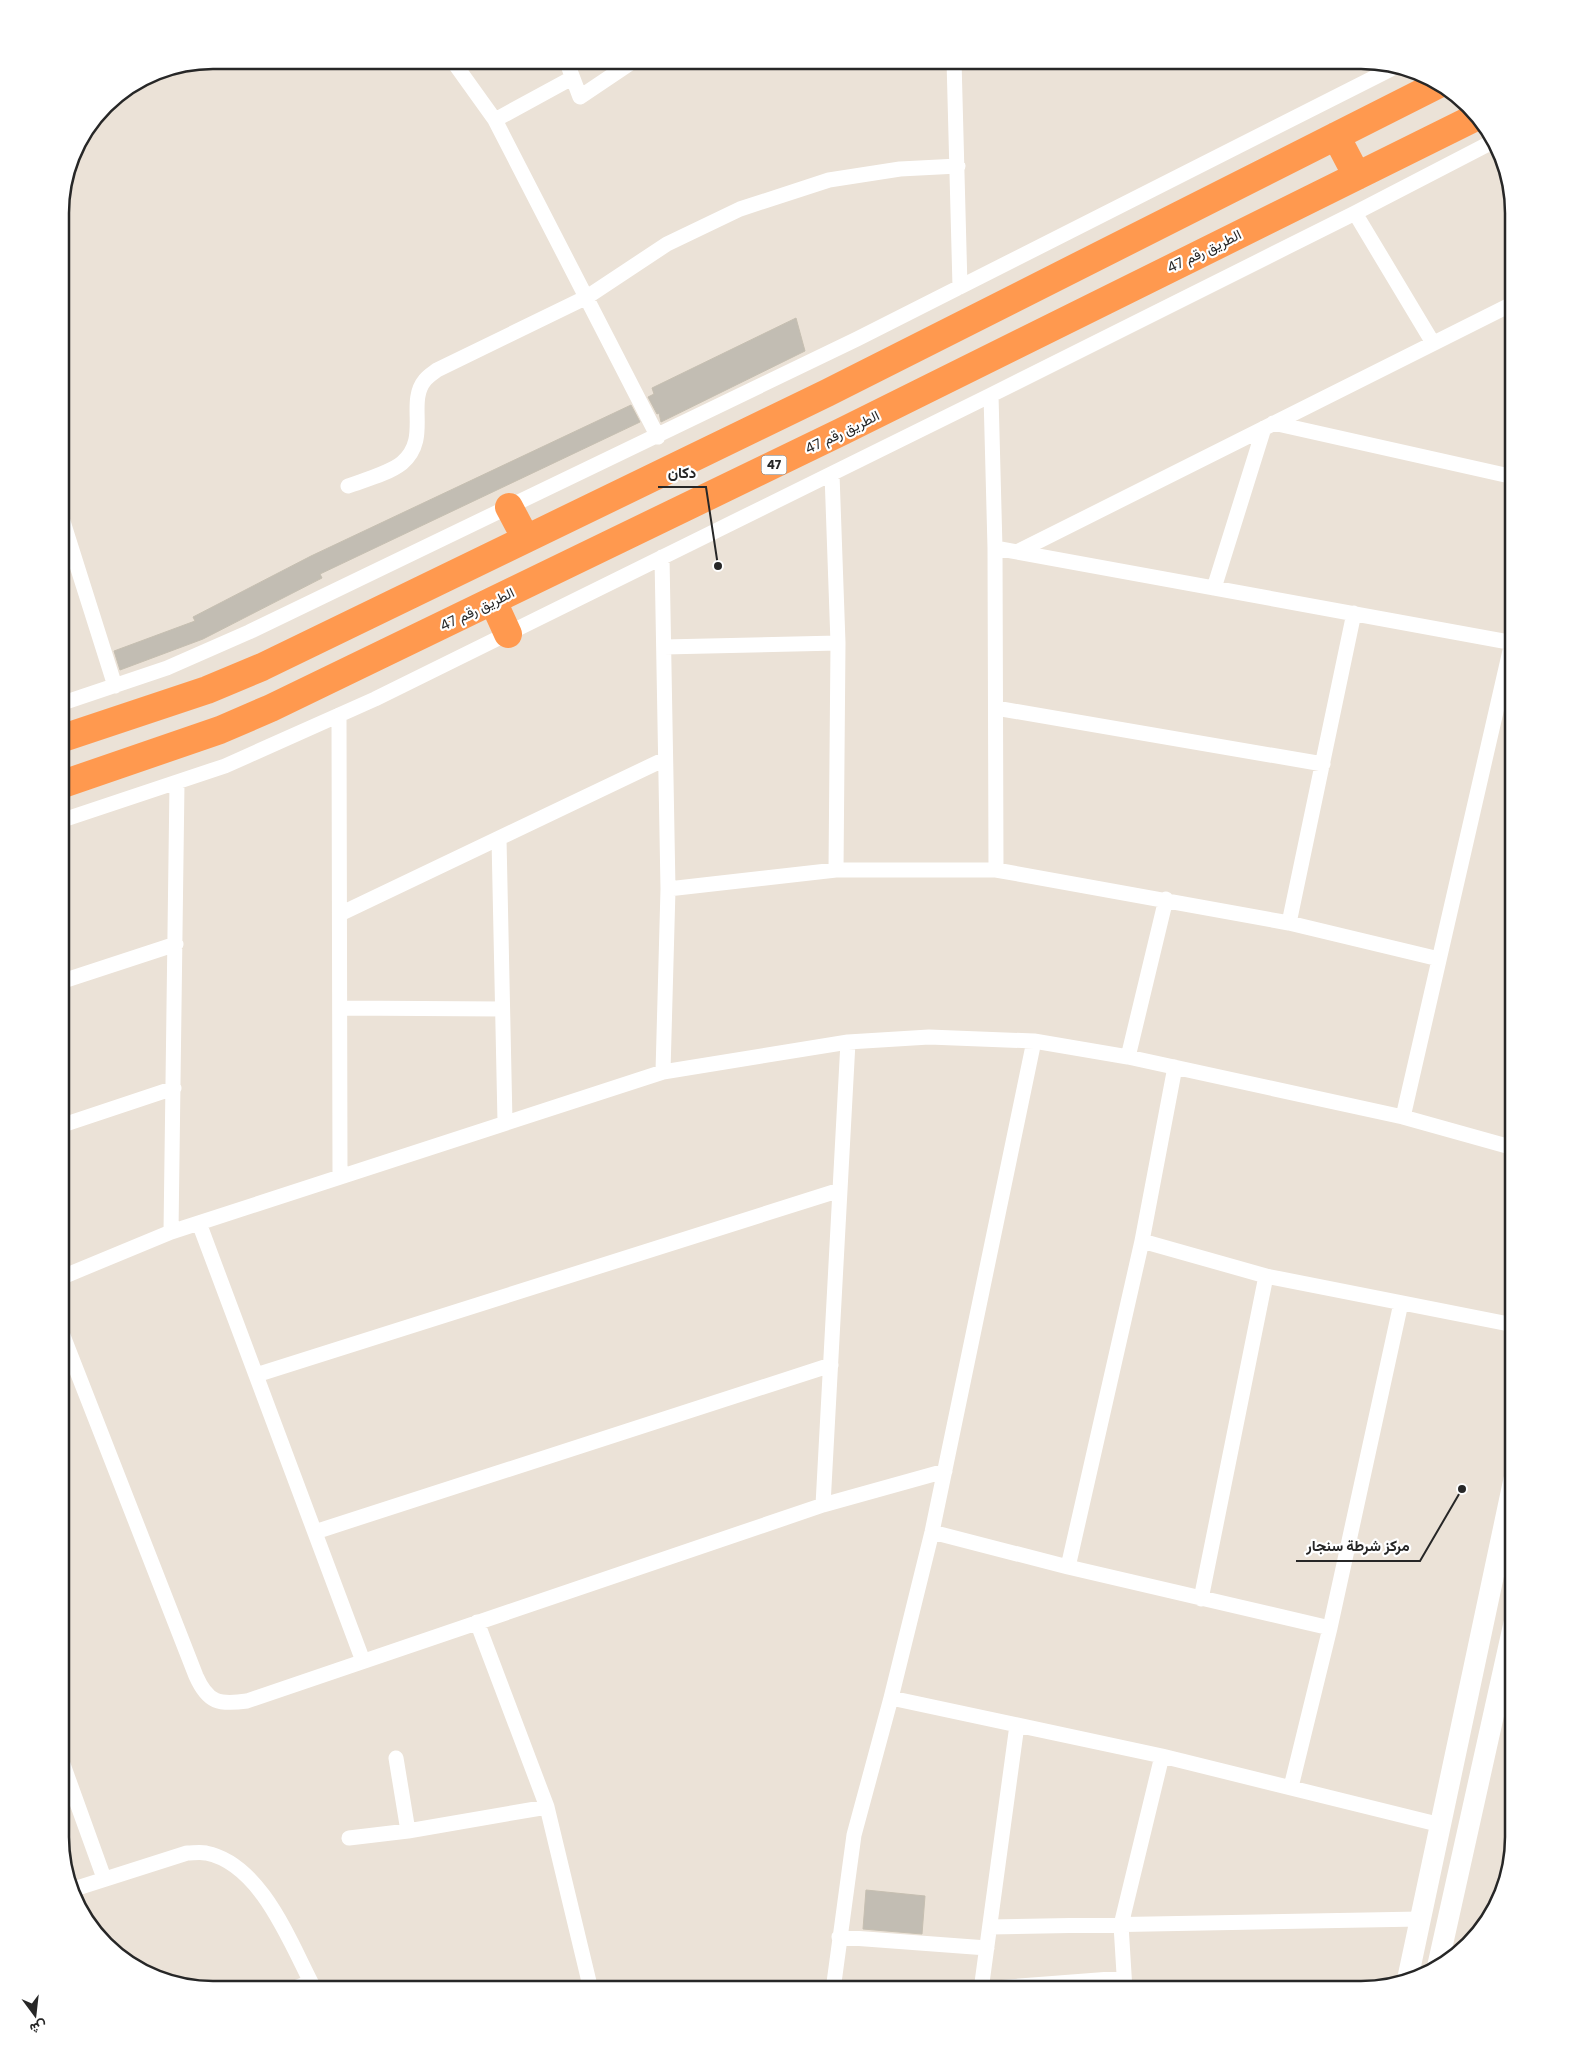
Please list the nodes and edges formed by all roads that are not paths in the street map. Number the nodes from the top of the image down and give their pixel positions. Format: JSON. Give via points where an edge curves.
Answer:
{"nodes":[{"id":1,"x":458,"y":69,"type":"edge"},
{"id":2,"x":569,"y":69,"type":"edge"},
{"id":3,"x":622,"y":69,"type":"edge"},
{"id":4,"x":954,"y":69,"type":"edge"},
{"id":5,"x":1386,"y":71,"type":"edge"},
{"id":6,"x":572,"y":78,"type":"junction"},
{"id":7,"x":1432,"y":88,"type":"edge"},
{"id":8,"x":495,"y":120,"type":"junction"},
{"id":9,"x":1471,"y":120,"type":"edge"},
{"id":10,"x":1336,"y":136,"type":"junction"},
{"id":11,"x":1487,"y":144,"type":"edge"},
{"id":12,"x":958,"y":166,"type":"junction"},
{"id":13,"x":1356,"y":176,"type":"junction"},
{"id":14,"x":1356,"y":213,"type":"junction"},
{"id":15,"x":960,"y":287,"type":"junction"},
{"id":16,"x":587,"y":297,"type":"junction"},
{"id":17,"x":1505,"y":308,"type":"edge"},
{"id":18,"x":1433,"y":344,"type":"junction"},
{"id":19,"x":991,"y":395,"type":"junction"},
{"id":20,"x":1269,"y":426,"type":"junction"},
{"id":21,"x":658,"y":436,"type":"junction"},
{"id":22,"x":832,"y":474,"type":"junction"},
{"id":23,"x":1505,"y":475,"type":"edge"},
{"id":24,"x":348,"y":486,"type":"dead end"},
{"id":25,"x":509,"y":507,"type":"junction"},
{"id":26,"x":526,"y":539,"type":"junction"},
{"id":27,"x":69,"y":540,"type":"edge"},
{"id":28,"x":995,"y":548,"type":"junction"},
{"id":29,"x":1017,"y":552,"type":"junction"},
{"id":30,"x":662,"y":556,"type":"junction"},
{"id":31,"x":1214,"y":588,"type":"junction"},
{"id":32,"x":493,"y":601,"type":"junction"},
{"id":33,"x":1354,"y":614,"type":"junction"},
{"id":34,"x":508,"y":634,"type":"junction"},
{"id":35,"x":1505,"y":642,"type":"edge"},
{"id":36,"x":838,"y":643,"type":"junction"},
{"id":37,"x":664,"y":646,"type":"junction"},
{"id":38,"x":1505,"y":677,"type":"edge"},
{"id":39,"x":115,"y":686,"type":"junction"},
{"id":40,"x":69,"y":701,"type":"edge"},
{"id":41,"x":996,"y":708,"type":"junction"},
{"id":42,"x":339,"y":715,"type":"junction"},
{"id":43,"x":69,"y":736,"type":"edge"},
{"id":44,"x":665,"y":759,"type":"junction"},
{"id":45,"x":1323,"y":764,"type":"junction"},
{"id":46,"x":69,"y":782,"type":"edge"},
{"id":47,"x":177,"y":783,"type":"junction"},
{"id":48,"x":69,"y":818,"type":"edge"},
{"id":49,"x":499,"y":839,"type":"junction"},
{"id":50,"x":836,"y":870,"type":"junction"},
{"id":51,"x":996,"y":870,"type":"junction"},
{"id":52,"x":668,"y":889,"type":"junction"},
{"id":53,"x":1166,"y":899,"type":"junction"},
{"id":54,"x":340,"y":914,"type":"junction"},
{"id":55,"x":1289,"y":923,"type":"junction"},
{"id":56,"x":176,"y":944,"type":"junction"},
{"id":57,"x":1439,"y":959,"type":"junction"},
{"id":58,"x":69,"y":979,"type":"edge"},
{"id":59,"x":340,"y":1008,"type":"junction"},
{"id":60,"x":502,"y":1009,"type":"junction"},
{"id":61,"x":1034,"y":1041,"type":"junction"},
{"id":62,"x":848,"y":1042,"type":"junction"},
{"id":63,"x":1128,"y":1057,"type":"junction"},
{"id":64,"x":1175,"y":1068,"type":"junction"},
{"id":65,"x":663,"y":1072,"type":"junction"},
{"id":66,"x":174,"y":1088,"type":"junction"},
{"id":67,"x":1402,"y":1117,"type":"junction"},
{"id":68,"x":504,"y":1122,"type":"junction"},
{"id":69,"x":69,"y":1123,"type":"edge"},
{"id":70,"x":1505,"y":1146,"type":"edge"},
{"id":71,"x":340,"y":1176,"type":"junction"},
{"id":72,"x":840,"y":1190,"type":"junction"},
{"id":73,"x":199,"y":1223,"type":"junction"},
{"id":74,"x":171,"y":1232,"type":"junction"},
{"id":75,"x":1142,"y":1241,"type":"junction"},
{"id":76,"x":69,"y":1274,"type":"edge"},
{"id":77,"x":1266,"y":1276,"type":"junction"},
{"id":78,"x":1401,"y":1303,"type":"junction"},
{"id":79,"x":1505,"y":1323,"type":"edge"},
{"id":80,"x":69,"y":1351,"type":"edge"},
{"id":81,"x":831,"y":1364,"type":"junction"},
{"id":82,"x":256,"y":1376,"type":"junction"},
{"id":83,"x":945,"y":1471,"type":"junction"},
{"id":84,"x":824,"y":1505,"type":"junction"},
{"id":85,"x":1505,"y":1522,"type":"edge"},
{"id":86,"x":315,"y":1532,"type":"junction"},
{"id":87,"x":932,"y":1532,"type":"junction"},
{"id":88,"x":1068,"y":1567,"type":"junction"},
{"id":89,"x":1201,"y":1599,"type":"junction"},
{"id":90,"x":477,"y":1622,"type":"junction"},
{"id":91,"x":1330,"y":1628,"type":"junction"},
{"id":92,"x":363,"y":1661,"type":"junction"},
{"id":93,"x":1505,"y":1663,"type":"edge"},
{"id":94,"x":891,"y":1698,"type":"junction"},
{"id":95,"x":1017,"y":1725,"type":"junction"},
{"id":96,"x":1162,"y":1756,"type":"junction"},
{"id":97,"x":396,"y":1758,"type":"dead end"},
{"id":98,"x":69,"y":1781,"type":"edge"},
{"id":99,"x":1291,"y":1788,"type":"junction"},
{"id":100,"x":547,"y":1808,"type":"junction"},
{"id":101,"x":1441,"y":1825,"type":"junction"},
{"id":102,"x":408,"y":1831,"type":"junction"},
{"id":103,"x":349,"y":1838,"type":"dead end"},
{"id":104,"x":104,"y":1878,"type":"junction"},
{"id":105,"x":78,"y":1888,"type":"edge"},
{"id":106,"x":1420,"y":1919,"type":"junction"},
{"id":107,"x":1121,"y":1924,"type":"junction"},
{"id":108,"x":990,"y":1927,"type":"junction"},
{"id":109,"x":839,"y":1937,"type":"junction"},
{"id":110,"x":988,"y":1948,"type":"junction"},
{"id":111,"x":1439,"y":1958,"type":"edge"},
{"id":112,"x":1409,"y":1973,"type":"edge"},
{"id":113,"x":310,"y":1981,"type":"edge"},
{"id":114,"x":589,"y":1981,"type":"edge"},
{"id":115,"x":834,"y":1981,"type":"edge"},
{"id":116,"x":983,"y":1981,"type":"edge"},
{"id":117,"x":1124,"y":1981,"type":"edge"}],
"edges":[{"from":1,"to":8,"type":"street"},
{"from":2,"to":6,"type":"street"},
{"from":3,"to":6,"type":"street","via":[[580,97]]},
{"from":4,"to":12,"type":"street"},
{"from":5,"to":15,"type":"street"},
{"from":6,"to":8,"type":"street"},
{"from":7,"to":10,"type":"highway"},
{"from":8,"to":16,"type":"street"},
{"from":9,"to":13,"type":"highway","name":"الطريق رقم 47","number":"47"},
{"from":10,"to":13,"type":"highway"},
{"from":10,"to":26,"type":"highway","via":[[818,397]]},
{"from":11,"to":14,"type":"street"},
{"from":12,"to":15,"type":"street"},
{"from":12,"to":16,"type":"street","via":[[891,170],[829,180],[740,209],[667,244]]},
{"from":13,"to":32,"type":"highway","name":"الطريق رقم 47","number":"47","via":[[834,436]]},
{"from":14,"to":18,"type":"street"},
{"from":14,"to":19,"type":"street"},
{"from":15,"to":21,"type":"street"},
{"from":16,"to":21,"type":"street"},
{"from":16,"to":24,"type":"street","via":[[437,370],[424,381],[418,398],[419,432],[413,450],[401,464]]},
{"from":17,"to":18,"type":"street"},
{"from":18,"to":20,"type":"street"},
{"from":19,"to":22,"type":"street"},
{"from":19,"to":28,"type":"street"},
{"from":20,"to":23,"type":"street"},
{"from":20,"to":29,"type":"street"},
{"from":20,"to":31,"type":"street"},
{"from":21,"to":25,"type":"street"},
{"from":22,"to":30,"type":"street"},
{"from":22,"to":36,"type":"street"},
{"from":25,"to":26,"type":"highway"},
{"from":25,"to":39,"type":"street","via":[[208,651]]},
{"from":26,"to":43,"type":"highway","via":[[262,667],[207,690]]},
{"from":27,"to":39,"type":"street"},
{"from":28,"to":29,"type":"street"},
{"from":28,"to":41,"type":"street"},
{"from":29,"to":31,"type":"street"},
{"from":30,"to":34,"type":"street"},
{"from":30,"to":37,"type":"street"},
{"from":31,"to":33,"type":"street"},
{"from":32,"to":34,"type":"highway"},
{"from":32,"to":46,"type":"highway","name":"الطريق رقم 47","number":"47","via":[[263,712]]},
{"from":33,"to":35,"type":"street"},
{"from":33,"to":45,"type":"street"},
{"from":34,"to":42,"type":"street"},
{"from":36,"to":37,"type":"street"},
{"from":36,"to":50,"type":"street"},
{"from":37,"to":44,"type":"street"},
{"from":38,"to":57,"type":"street"},
{"from":39,"to":40,"type":"street"},
{"from":41,"to":45,"type":"street"},
{"from":41,"to":51,"type":"street"},
{"from":42,"to":47,"type":"street","via":[[225,766]]},
{"from":42,"to":54,"type":"street"},
{"from":44,"to":49,"type":"street"},
{"from":44,"to":52,"type":"street"},
{"from":45,"to":55,"type":"street"},
{"from":47,"to":48,"type":"street"},
{"from":47,"to":56,"type":"street"},
{"from":49,"to":54,"type":"street"},
{"from":49,"to":60,"type":"street"},
{"from":50,"to":51,"type":"street"},
{"from":50,"to":52,"type":"street"},
{"from":51,"to":53,"type":"street"},
{"from":52,"to":65,"type":"street"},
{"from":53,"to":55,"type":"street"},
{"from":53,"to":63,"type":"street"},
{"from":54,"to":59,"type":"street"},
{"from":55,"to":57,"type":"street"},
{"from":56,"to":58,"type":"street"},
{"from":56,"to":66,"type":"street"},
{"from":57,"to":67,"type":"street"},
{"from":59,"to":60,"type":"street"},
{"from":59,"to":71,"type":"street"},
{"from":60,"to":68,"type":"street"},
{"from":61,"to":62,"type":"street","via":[[929,1037]]},
{"from":61,"to":63,"type":"street"},
{"from":61,"to":83,"type":"street"},
{"from":62,"to":65,"type":"street"},
{"from":62,"to":72,"type":"street"},
{"from":63,"to":64,"type":"street"},
{"from":64,"to":67,"type":"street"},
{"from":64,"to":75,"type":"street"},
{"from":65,"to":68,"type":"street"},
{"from":66,"to":69,"type":"street"},
{"from":66,"to":74,"type":"street"},
{"from":67,"to":70,"type":"street"},
{"from":68,"to":71,"type":"street"},
{"from":71,"to":73,"type":"street"},
{"from":72,"to":81,"type":"street"},
{"from":72,"to":82,"type":"street"},
{"from":73,"to":74,"type":"street"},
{"from":73,"to":82,"type":"street"},
{"from":74,"to":76,"type":"street"},
{"from":75,"to":77,"type":"street"},
{"from":75,"to":88,"type":"street"},
{"from":77,"to":78,"type":"street"},
{"from":77,"to":89,"type":"street"},
{"from":78,"to":79,"type":"street"},
{"from":78,"to":91,"type":"street"},
{"from":80,"to":92,"type":"street","via":[[203,1692],[217,1702],[247,1701]]},
{"from":81,"to":84,"type":"street"},
{"from":81,"to":86,"type":"street"},
{"from":82,"to":86,"type":"street"},
{"from":83,"to":84,"type":"street"},
{"from":83,"to":87,"type":"street"},
{"from":84,"to":90,"type":"street"},
{"from":85,"to":101,"type":"street"},
{"from":86,"to":92,"type":"street"},
{"from":87,"to":88,"type":"street"},
{"from":87,"to":94,"type":"street"},
{"from":88,"to":89,"type":"street"},
{"from":89,"to":91,"type":"street"},
{"from":90,"to":92,"type":"street"},
{"from":90,"to":100,"type":"street"},
{"from":91,"to":99,"type":"street"},
{"from":93,"to":111,"type":"street"},
{"from":94,"to":95,"type":"street"},
{"from":94,"to":109,"type":"street","via":[[854,1835]]},
{"from":95,"to":96,"type":"street"},
{"from":95,"to":108,"type":"street"},
{"from":96,"to":99,"type":"street"},
{"from":96,"to":107,"type":"street"},
{"from":97,"to":102,"type":"street"},
{"from":98,"to":104,"type":"street"},
{"from":99,"to":101,"type":"street"},
{"from":100,"to":102,"type":"street"},
{"from":100,"to":114,"type":"street"},
{"from":101,"to":106,"type":"street"},
{"from":102,"to":103,"type":"street"},
{"from":104,"to":105,"type":"street"},
{"from":104,"to":113,"type":"street","via":[[187,1854],[205,1853],[218,1857],[243,1874],[265,1897]]},
{"from":106,"to":107,"type":"street"},
{"from":106,"to":112,"type":"street"},
{"from":107,"to":108,"type":"street"},
{"from":107,"to":117,"type":"street"},
{"from":108,"to":110,"type":"street"},
{"from":109,"to":110,"type":"street"},
{"from":109,"to":115,"type":"street"},
{"from":110,"to":116,"type":"street"}]}
